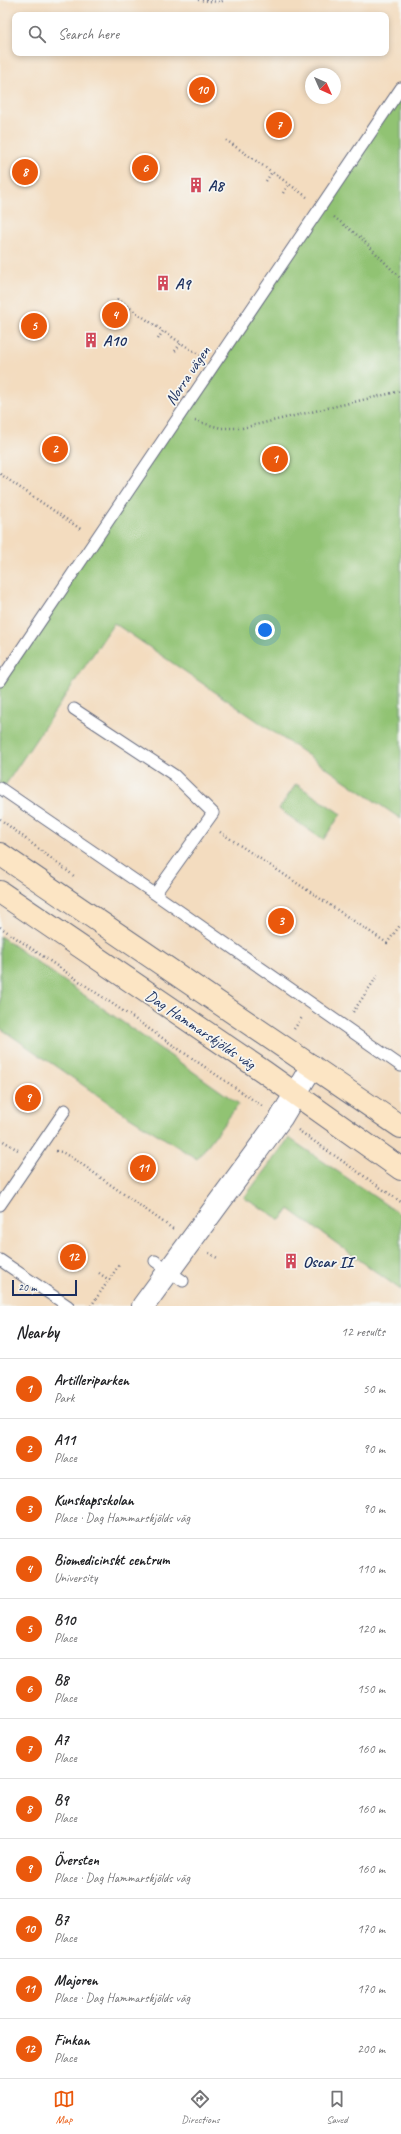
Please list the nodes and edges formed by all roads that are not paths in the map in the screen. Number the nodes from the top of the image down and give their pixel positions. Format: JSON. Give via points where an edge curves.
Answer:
{"nodes":[{"id":1,"x":401,"y":88,"type":"edge"},
{"id":2,"x":4,"y":667,"type":"edge"},
{"id":3,"x":0,"y":681,"type":"edge"},
{"id":4,"x":74,"y":709,"type":"dead end"},
{"id":5,"x":0,"y":788,"type":"edge"},
{"id":6,"x":0,"y":854,"type":"edge"},
{"id":7,"x":0,"y":892,"type":"edge"},
{"id":8,"x":156,"y":894,"type":"junction"},
{"id":9,"x":312,"y":1066,"type":"junction"},
{"id":10,"x":401,"y":1066,"type":"edge"},
{"id":11,"x":295,"y":1094,"type":"junction"},
{"id":12,"x":66,"y":1110,"type":"dead end"},
{"id":13,"x":401,"y":1127,"type":"edge"},
{"id":14,"x":401,"y":1168,"type":"edge"},
{"id":15,"x":0,"y":1205,"type":"edge"},
{"id":16,"x":1,"y":1264,"type":"edge"},
{"id":17,"x":68,"y":1306,"type":"edge"},
{"id":18,"x":144,"y":1306,"type":"edge"}],
"edges":[{"from":1,"to":2,"type":"lane","name":"Norra vägen","via":[[96,539]]},
{"from":2,"to":3,"type":"lane","name":"Norra vägen"},
{"from":4,"to":8,"type":"lane","via":[[174,775],[213,813]]},
{"from":5,"to":8,"type":"lane"},
{"from":6,"to":9,"type":"main road","name":"Dag Hammarskjölds väg"},
{"from":7,"to":11,"type":"main road","name":"Dag Hammarskjölds väg"},
{"from":8,"to":10,"type":"lane"},
{"from":9,"to":11,"type":"street"},
{"from":9,"to":13,"type":"main road","name":"Dag Hammarskjölds väg"},
{"from":11,"to":14,"type":"main road","name":"Dag Hammarskjölds väg"},
{"from":11,"to":18,"type":"street","via":[[281,1118]]},
{"from":12,"to":15,"type":"lane"},
{"from":16,"to":17,"type":"lane"}]}
